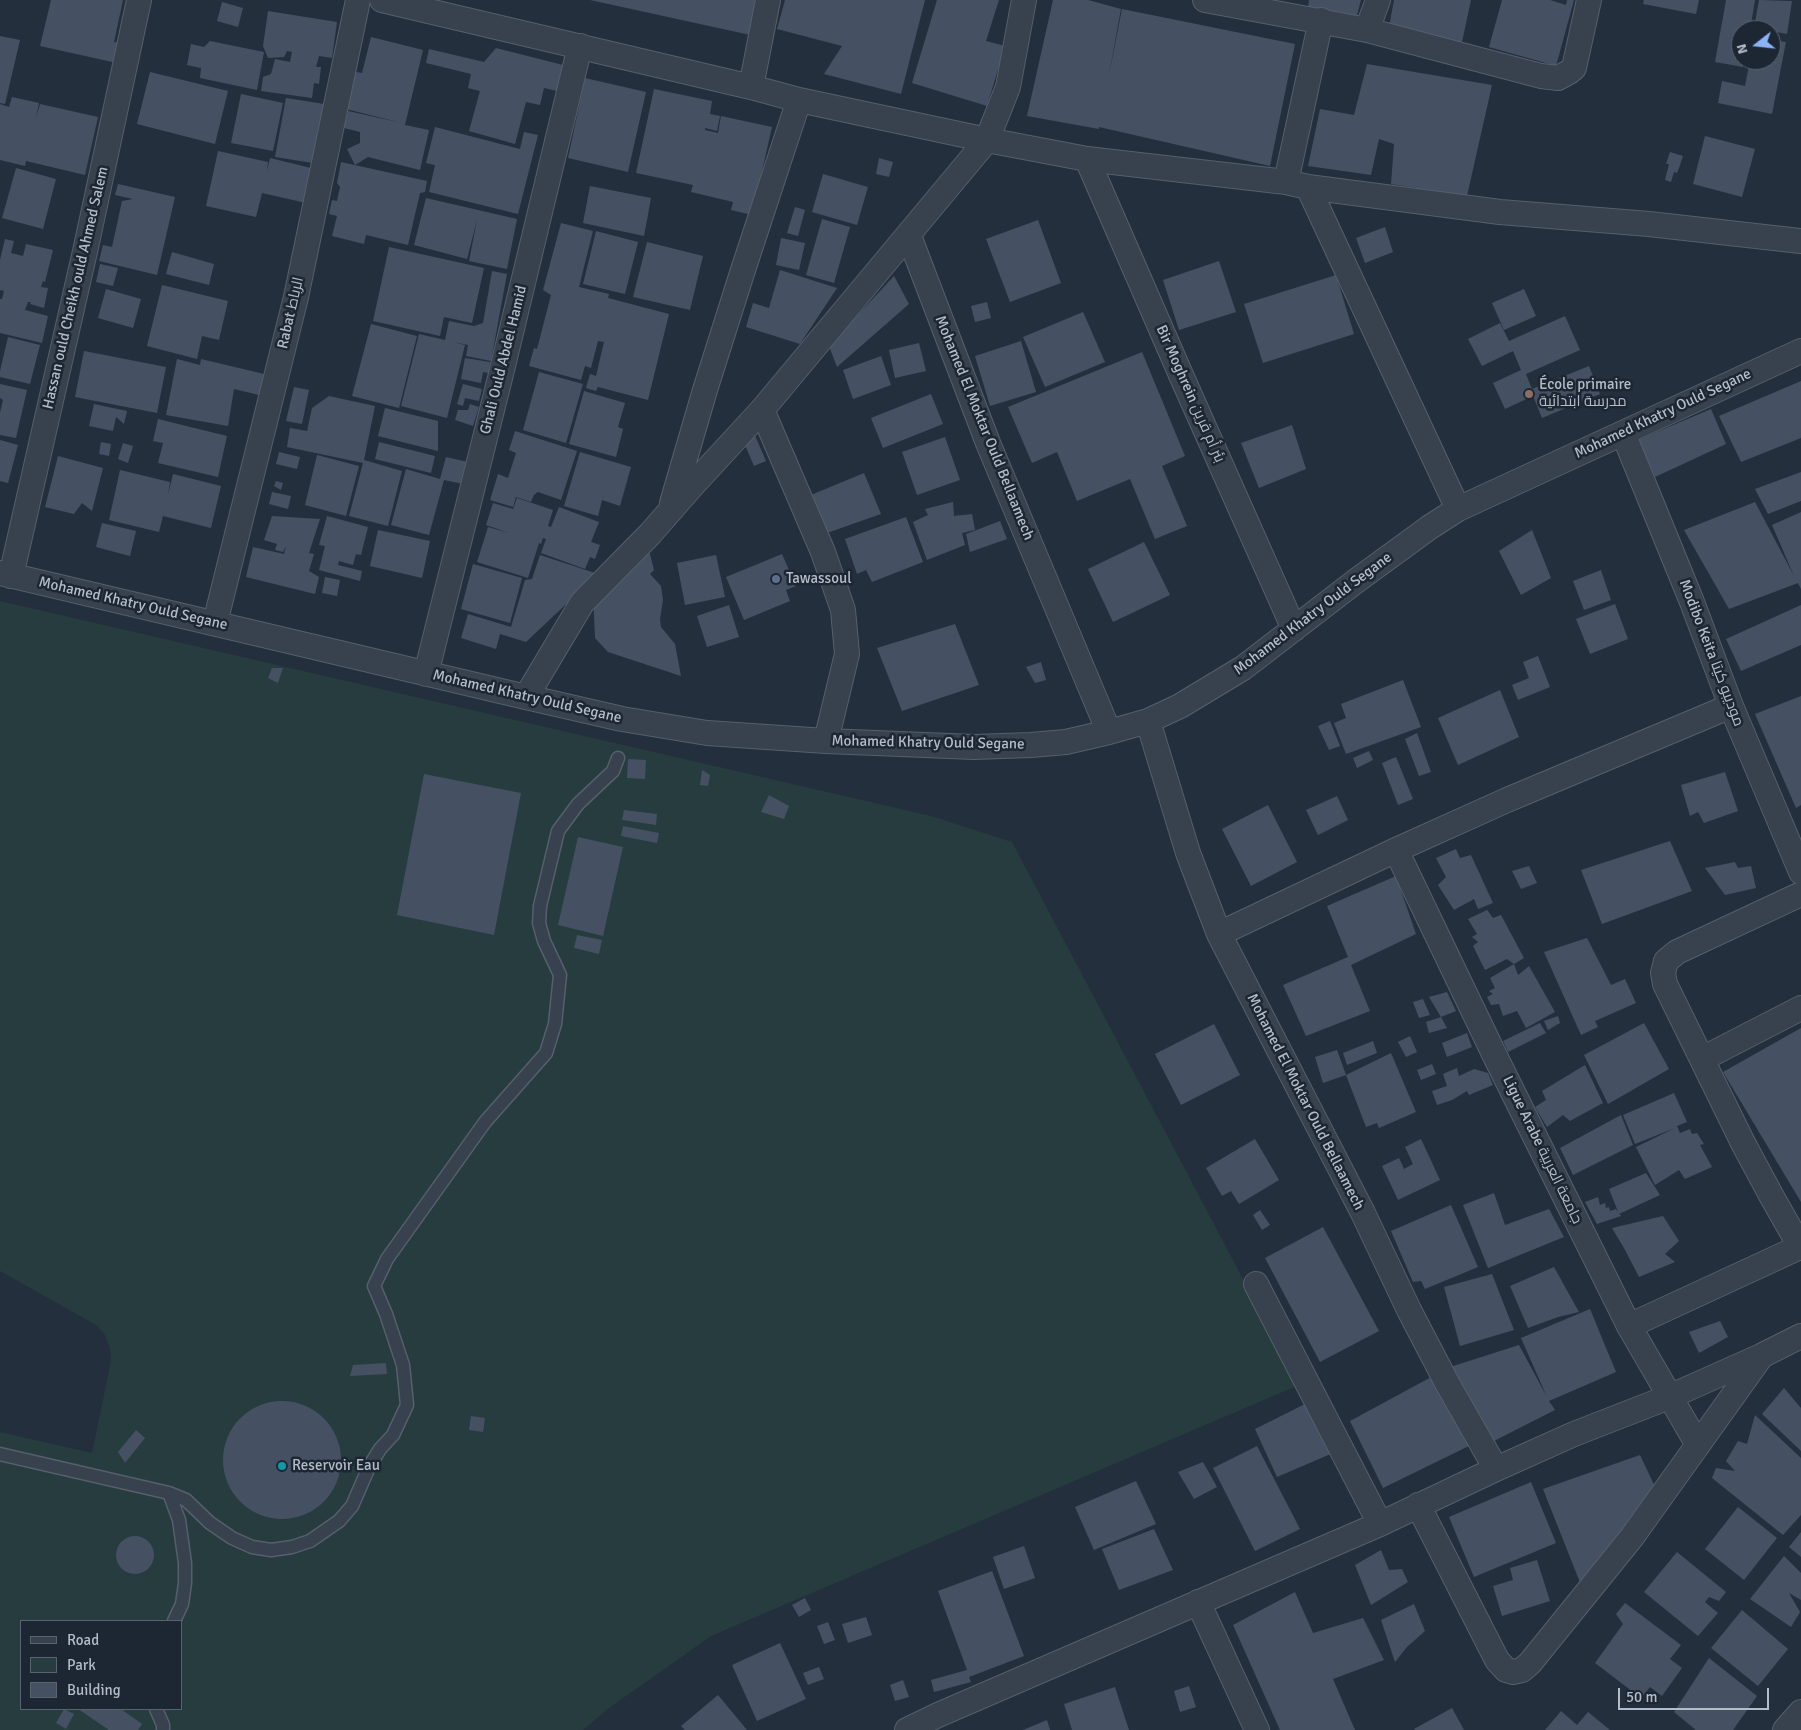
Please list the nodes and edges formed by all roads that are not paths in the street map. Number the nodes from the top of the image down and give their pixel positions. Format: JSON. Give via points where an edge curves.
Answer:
{"nodes":[{"id":1,"x":139,"y":0,"type":"edge"},
{"id":2,"x":358,"y":0,"type":"edge"},
{"id":3,"x":382,"y":0,"type":"edge"},
{"id":4,"x":768,"y":0,"type":"edge"},
{"id":5,"x":1024,"y":0,"type":"edge"},
{"id":6,"x":1378,"y":0,"type":"edge"},
{"id":7,"x":1590,"y":0,"type":"edge"},
{"id":8,"x":1212,"y":1,"type":"edge"},
{"id":9,"x":474,"y":10,"type":"edge"},
{"id":10,"x":1320,"y":20,"type":"junction"},
{"id":11,"x":1367,"y":30,"type":"junction"},
{"id":12,"x":580,"y":46,"type":"junction"},
{"id":13,"x":751,"y":87,"type":"junction"},
{"id":14,"x":799,"y":100,"type":"junction"},
{"id":15,"x":987,"y":140,"type":"junction"},
{"id":16,"x":1087,"y":159,"type":"junction"},
{"id":17,"x":1297,"y":185,"type":"junction"},
{"id":18,"x":909,"y":236,"type":"junction"},
{"id":19,"x":1801,"y":241,"type":"edge"},
{"id":20,"x":1801,"y":351,"type":"edge"},
{"id":21,"x":762,"y":410,"type":"junction"},
{"id":22,"x":1623,"y":433,"type":"junction"},
{"id":23,"x":1458,"y":509,"type":"junction"},
{"id":24,"x":670,"y":510,"type":"junction"},
{"id":25,"x":6,"y":575,"type":"edge"},
{"id":26,"x":215,"y":623,"type":"junction"},
{"id":27,"x":1294,"y":629,"type":"junction"},
{"id":28,"x":426,"y":674,"type":"junction"},
{"id":29,"x":526,"y":697,"type":"junction"},
{"id":30,"x":1731,"y":706,"type":"junction"},
{"id":31,"x":1148,"y":721,"type":"junction"},
{"id":32,"x":1109,"y":732,"type":"junction"},
{"id":33,"x":826,"y":741,"type":"junction"},
{"id":34,"x":618,"y":758,"type":"dead end"},
{"id":35,"x":1396,"y":850,"type":"junction"},
{"id":36,"x":1801,"y":872,"type":"edge"},
{"id":37,"x":1801,"y":894,"type":"edge"},
{"id":38,"x":1219,"y":934,"type":"junction"},
{"id":39,"x":1801,"y":1008,"type":"edge"},
{"id":40,"x":1702,"y":1059,"type":"junction"},
{"id":41,"x":1801,"y":1248,"type":"edge"},
{"id":42,"x":1256,"y":1284,"type":"dead end"},
{"id":43,"x":1629,"y":1326,"type":"junction"},
{"id":44,"x":1801,"y":1336,"type":"edge"},
{"id":45,"x":1761,"y":1356,"type":"junction"},
{"id":46,"x":1669,"y":1397,"type":"junction"},
{"id":47,"x":1698,"y":1445,"type":"junction"},
{"id":48,"x":0,"y":1454,"type":"edge"},
{"id":49,"x":1496,"y":1469,"type":"junction"},
{"id":50,"x":168,"y":1493,"type":"junction"},
{"id":51,"x":1418,"y":1505,"type":"junction"},
{"id":52,"x":1380,"y":1524,"type":"junction"},
{"id":53,"x":1198,"y":1602,"type":"junction"},
{"id":54,"x":174,"y":1620,"type":"edge"},
{"id":55,"x":156,"y":1710,"type":"edge"},
{"id":56,"x":163,"y":1730,"type":"edge"},
{"id":57,"x":907,"y":1730,"type":"edge"},
{"id":58,"x":1257,"y":1730,"type":"edge"}],
"edges":[{"from":1,"to":25,"type":"street","name":"Hassan ould Cheikh ould Ahmed Salem","via":[[86,247]]},
{"from":2,"to":26,"type":"street","name":"Rabat الرباط","via":[[296,297]]},
{"from":3,"to":9,"type":"street"},
{"from":4,"to":13,"type":"street"},
{"from":5,"to":15,"type":"street","via":[[1008,86]]},
{"from":6,"to":11,"type":"street"},
{"from":7,"to":11,"type":"street","via":[[1574,68],[1558,78]]},
{"from":8,"to":10,"type":"street"},
{"from":9,"to":12,"type":"street"},
{"from":10,"to":11,"type":"street"},
{"from":10,"to":17,"type":"street"},
{"from":12,"to":13,"type":"street"},
{"from":12,"to":28,"type":"street","name":"Ghali Ould Abdel Hamid"},
{"from":13,"to":14,"type":"street"},
{"from":14,"to":15,"type":"street"},
{"from":14,"to":24,"type":"street","via":[[725,325]]},
{"from":15,"to":16,"type":"street"},
{"from":15,"to":18,"type":"street"},
{"from":16,"to":17,"type":"street"},
{"from":16,"to":27,"type":"street","name":"Bir Moghrein بئر أم قرين"},
{"from":17,"to":19,"type":"street","via":[[1500,212]]},
{"from":17,"to":23,"type":"street"},
{"from":18,"to":21,"type":"street"},
{"from":18,"to":32,"type":"street","name":"Mohamed El Moktar Ould Bellaamech","via":[[988,444]]},
{"from":20,"to":22,"type":"street","name":"Mohamed Khatry Ould Segane"},
{"from":21,"to":24,"type":"street"},
{"from":21,"to":33,"type":"street","via":[[823,552],[843,610],[847,654]]},
{"from":22,"to":23,"type":"street","name":"Mohamed Khatry Ould Segane"},
{"from":22,"to":30,"type":"street","name":"Modibo Keita موديبو كيتا"},
{"from":23,"to":27,"type":"street","name":"Mohamed Khatry Ould Segane"},
{"from":24,"to":29,"type":"street","via":[[582,603]]},
{"from":25,"to":26,"type":"street","name":"Mohamed Khatry Ould Segane"},
{"from":26,"to":28,"type":"street","name":"Mohamed Khatry Ould Segane"},
{"from":27,"to":31,"type":"street","name":"Mohamed Khatry Ould Segane","via":[[1243,668]]},
{"from":28,"to":29,"type":"street","name":"Mohamed Khatry Ould Segane"},
{"from":29,"to":33,"type":"street","name":"Mohamed Khatry Ould Segane","via":[[622,719],[707,733]]},
{"from":30,"to":35,"type":"street"},
{"from":30,"to":36,"type":"street","name":"Modibo Keita موديبو كيتا"},
{"from":31,"to":32,"type":"street","name":"Mohamed Khatry Ould Segane"},
{"from":31,"to":38,"type":"street","name":"Mohamed El Moktar Ould Bellaamech","via":[[1188,853]]},
{"from":32,"to":33,"type":"street","name":"Mohamed Khatry Ould Segane","via":[[1066,742],[992,746]]},
{"from":34,"to":50,"type":"lane","via":[[613,770],[578,804],[558,831],[539,923],[560,975],[555,1024],[546,1053],[485,1122],[387,1259],[374,1286],[403,1365],[407,1405],[393,1435],[369,1467],[352,1506],[339,1521],[310,1541],[271,1550],[252,1547],[232,1538],[186,1500]]},
{"from":35,"to":38,"type":"street"},
{"from":35,"to":43,"type":"street","name":"Ligue Arabe جامعة العربية"},
{"from":37,"to":40,"type":"street","via":[[1677,952],[1666,961],[1663,972],[1665,984]]},
{"from":38,"to":49,"type":"street","name":"Mohamed El Moktar Ould Bellaamech","via":[[1447,1383]]},
{"from":39,"to":40,"type":"street"},
{"from":40,"to":41,"type":"street","via":[[1751,1159]]},
{"from":41,"to":43,"type":"street"},
{"from":42,"to":52,"type":"street"},
{"from":43,"to":46,"type":"street","name":"Ligue Arabe جامعة العربية"},
{"from":44,"to":45,"type":"street"},
{"from":45,"to":46,"type":"street"},
{"from":45,"to":47,"type":"street"},
{"from":46,"to":47,"type":"street","name":"Ligue Arabe جامعة العربية"},
{"from":46,"to":49,"type":"street"},
{"from":47,"to":51,"type":"street","via":[[1632,1537],[1536,1656],[1522,1670],[1513,1672],[1506,1670],[1497,1660]]},
{"from":48,"to":50,"type":"lane"},
{"from":49,"to":51,"type":"street"},
{"from":50,"to":54,"type":"lane","via":[[180,1520],[185,1563],[182,1604]]},
{"from":51,"to":52,"type":"street"},
{"from":52,"to":53,"type":"street"},
{"from":53,"to":57,"type":"street"},
{"from":53,"to":58,"type":"street"},
{"from":55,"to":56,"type":"lane"}]}
